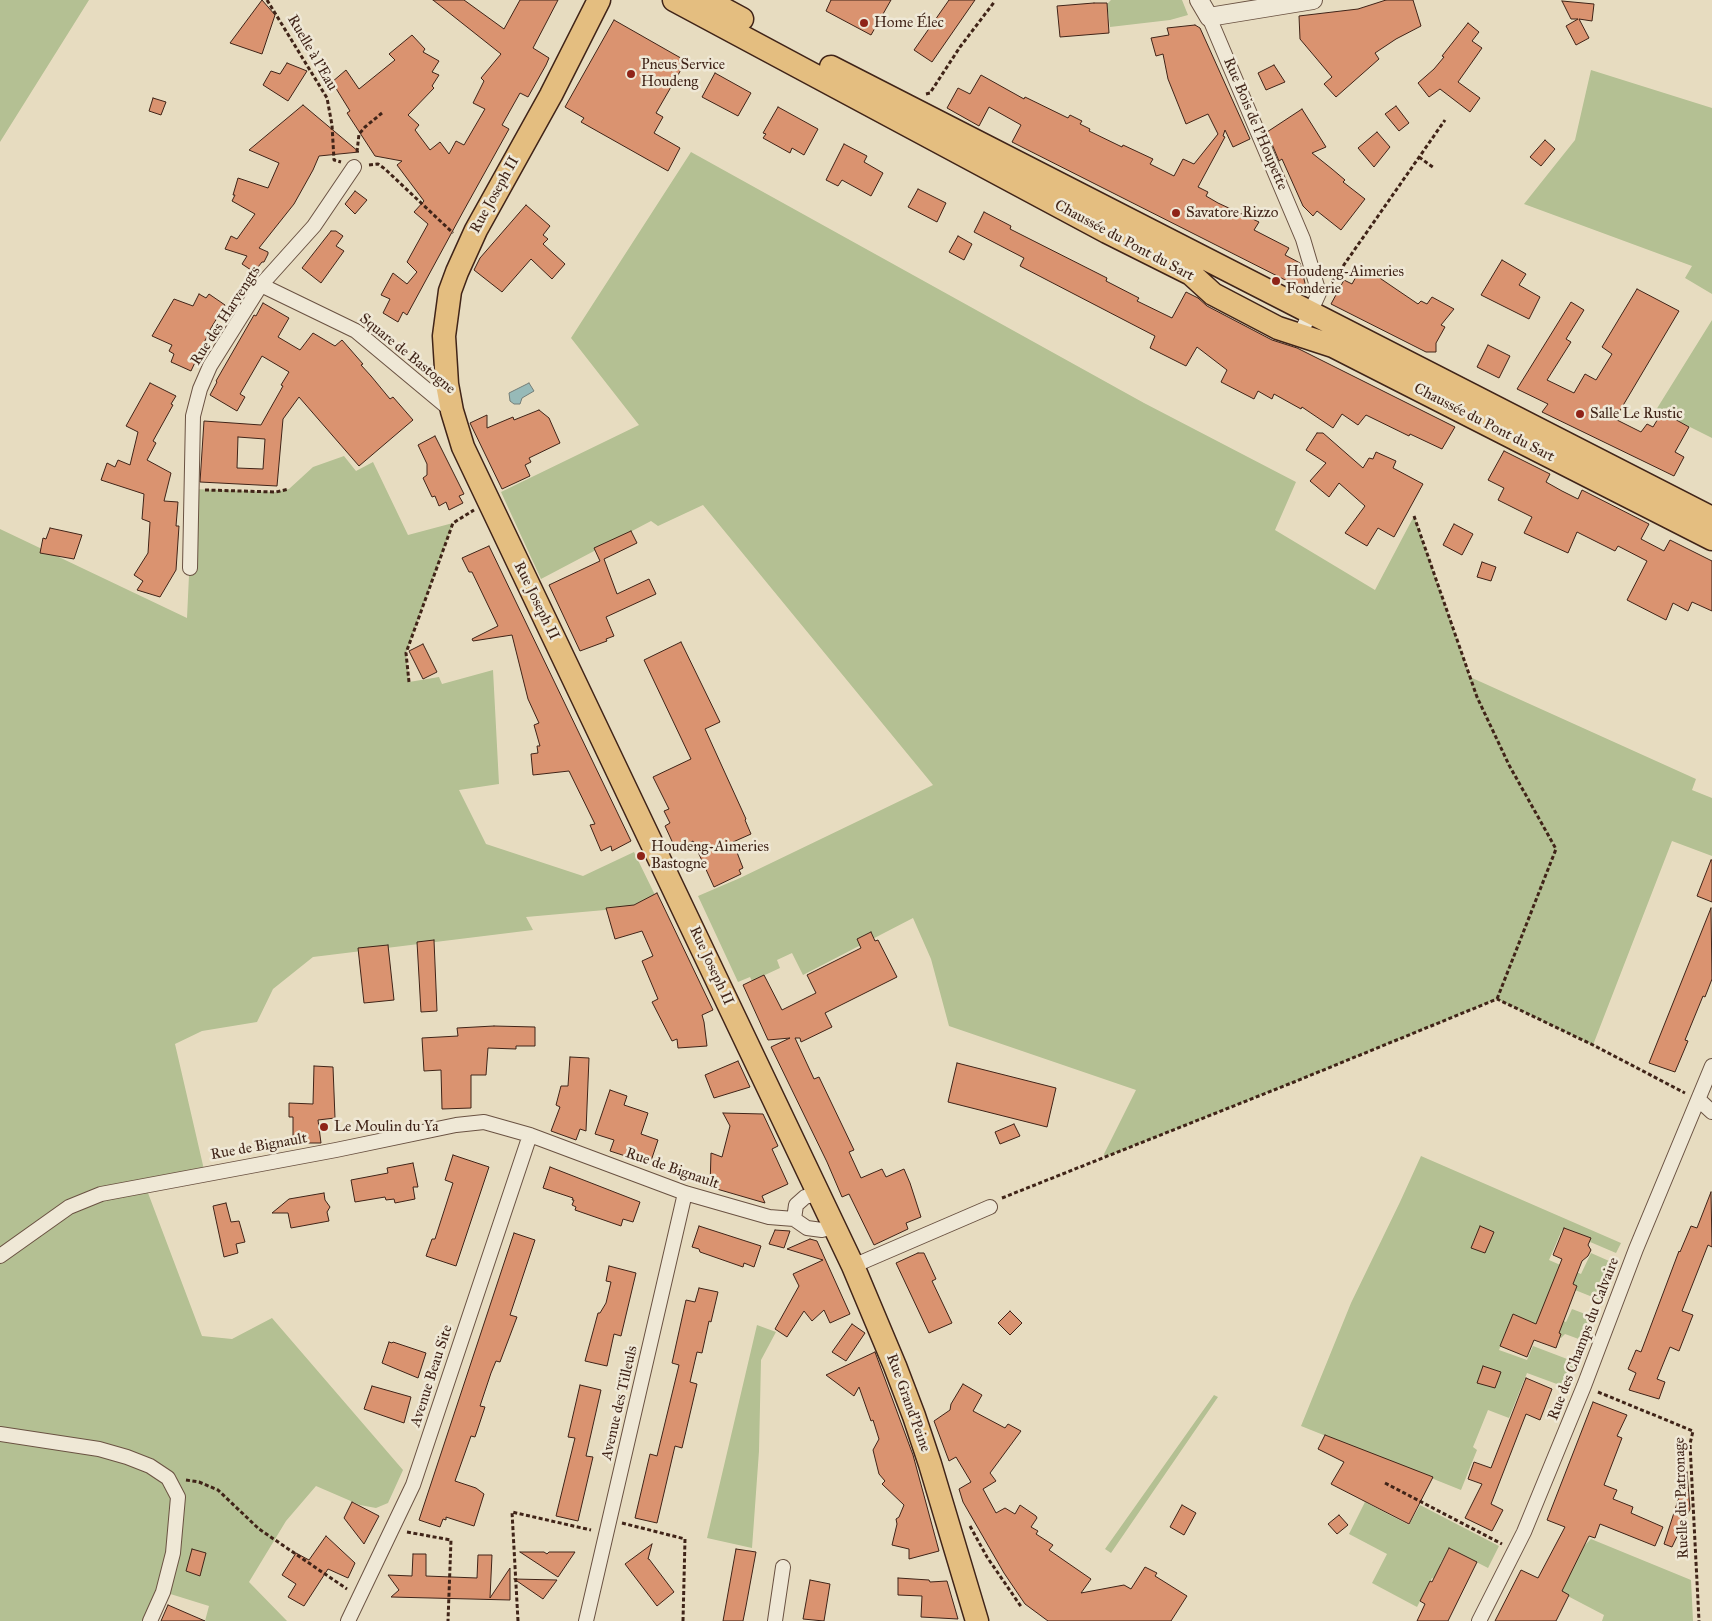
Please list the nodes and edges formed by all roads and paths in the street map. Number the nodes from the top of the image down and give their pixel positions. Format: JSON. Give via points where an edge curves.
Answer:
{"nodes":[{"id":1,"x":267,"y":0,"type":"edge"},
{"id":2,"x":599,"y":0,"type":"edge"},
{"id":3,"x":674,"y":0,"type":"edge"},
{"id":4,"x":707,"y":0,"type":"edge"},
{"id":5,"x":1199,"y":0,"type":"edge"},
{"id":6,"x":1313,"y":0,"type":"edge"},
{"id":7,"x":995,"y":1,"type":"edge"},
{"id":8,"x":1209,"y":17,"type":"junction"},
{"id":9,"x":919,"y":95,"type":"dead end"},
{"id":10,"x":382,"y":113,"type":"dead end"},
{"id":11,"x":1444,"y":120,"type":"dead end"},
{"id":12,"x":1419,"y":157,"type":"junction"},
{"id":13,"x":354,"y":167,"type":"junction"},
{"id":14,"x":1434,"y":168,"type":"dead end"},
{"id":15,"x":468,"y":247,"type":"junction"},
{"id":16,"x":261,"y":285,"type":"junction"},
{"id":17,"x":1315,"y":303,"type":"junction"},
{"id":18,"x":1300,"y":335,"type":"junction"},
{"id":19,"x":452,"y":411,"type":"junction"},
{"id":20,"x":193,"y":489,"type":"junction"},
{"id":21,"x":289,"y":489,"type":"dead end"},
{"id":22,"x":489,"y":502,"type":"junction"},
{"id":23,"x":1414,"y":516,"type":"dead end"},
{"id":24,"x":1712,"y":518,"type":"edge"},
{"id":25,"x":1712,"y":539,"type":"edge"},
{"id":26,"x":190,"y":568,"type":"dead end"},
{"id":27,"x":409,"y":682,"type":"dead end"},
{"id":28,"x":1497,"y":999,"type":"junction"},
{"id":29,"x":1712,"y":1066,"type":"edge"},
{"id":30,"x":1698,"y":1100,"type":"junction"},
{"id":31,"x":1712,"y":1112,"type":"edge"},
{"id":32,"x":530,"y":1135,"type":"junction"},
{"id":33,"x":685,"y":1193,"type":"junction"},
{"id":34,"x":818,"y":1193,"type":"junction"},
{"id":35,"x":990,"y":1207,"type":"joint"},
{"id":36,"x":794,"y":1219,"type":"junction"},
{"id":37,"x":835,"y":1227,"type":"junction"},
{"id":38,"x":0,"y":1256,"type":"edge"},
{"id":39,"x":853,"y":1266,"type":"junction"},
{"id":40,"x":1584,"y":1386,"type":"junction"},
{"id":41,"x":0,"y":1434,"type":"edge"},
{"id":42,"x":168,"y":1478,"type":"junction"},
{"id":43,"x":1385,"y":1483,"type":"dead end"},
{"id":44,"x":608,"y":1526,"type":"junction"},
{"id":45,"x":392,"y":1530,"type":"junction"},
{"id":46,"x":1515,"y":1550,"type":"junction"},
{"id":47,"x":783,"y":1567,"type":"dead end"},
{"id":48,"x":359,"y":1597,"type":"junction"},
{"id":49,"x":150,"y":1621,"type":"edge"},
{"id":50,"x":348,"y":1621,"type":"edge"},
{"id":51,"x":448,"y":1621,"type":"edge"},
{"id":52,"x":518,"y":1621,"type":"edge"},
{"id":53,"x":586,"y":1621,"type":"edge"},
{"id":54,"x":683,"y":1621,"type":"edge"},
{"id":55,"x":776,"y":1621,"type":"edge"},
{"id":56,"x":977,"y":1621,"type":"edge"},
{"id":57,"x":1479,"y":1621,"type":"edge"},
{"id":58,"x":1699,"y":1621,"type":"edge"}],
"edges":[{"from":1,"to":13,"type":"path","name":"Ruelle à l'Eau","via":[[327,98],[334,160]]},
{"from":2,"to":15,"type":"main road","name":"Rue Joseph II"},
{"from":3,"to":18,"type":"main road","name":"Chaussée du Pont du Sart","via":[[1098,228],[1191,274],[1213,294],[1278,328]]},
{"from":4,"to":17,"type":"main road","name":"Chaussée du Pont du Sart","via":[[788,45]]},
{"from":5,"to":8,"type":"street","name":"Rue Bois de l'Houpette"},
{"from":6,"to":8,"type":"street"},
{"from":7,"to":9,"type":"path","via":[[930,93]]},
{"from":8,"to":17,"type":"street","name":"Rue Bois de l'Houpette","via":[[1303,239]]},
{"from":10,"to":13,"type":"path","via":[[359,134]]},
{"from":11,"to":12,"type":"path"},
{"from":12,"to":14,"type":"path"},
{"from":12,"to":17,"type":"path"},
{"from":13,"to":15,"type":"path","via":[[378,164]]},
{"from":13,"to":16,"type":"street","name":"Rue des Harvengts","via":[[314,226]]},
{"from":15,"to":19,"type":"main road","name":"Rue Joseph II","via":[[450,291],[446,314],[445,358]]},
{"from":16,"to":19,"type":"street","name":"Square de Bastogne","via":[[356,331]]},
{"from":16,"to":20,"type":"street","name":"Rue des Harvengts","via":[[210,366],[200,389],[193,416]]},
{"from":17,"to":18,"type":"street"},
{"from":17,"to":24,"type":"main road","name":"Chaussée du Pont du Sart"},
{"from":18,"to":25,"type":"main road","name":"Chaussée du Pont du Sart","via":[[1333,346]]},
{"from":19,"to":22,"type":"main road","name":"Rue Joseph II","via":[[463,447]]},
{"from":20,"to":21,"type":"path","via":[[276,492]]},
{"from":20,"to":26,"type":"street","name":"Rue des Harvengts"},
{"from":22,"to":27,"type":"path","via":[[453,523],[406,653]]},
{"from":22,"to":34,"type":"main road","name":"Rue Joseph II"},
{"from":23,"to":28,"type":"path","via":[[1477,698],[1509,765],[1556,848]]},
{"from":28,"to":30,"type":"path"},
{"from":28,"to":35,"type":"path","via":[[994,1202]]},
{"from":29,"to":30,"type":"street","name":"Rue des Champs du Calvaire"},
{"from":30,"to":31,"type":"street"},
{"from":30,"to":40,"type":"street","name":"Rue des Champs du Calvaire"},
{"from":32,"to":33,"type":"street","name":"Rue de Bignault"},
{"from":32,"to":38,"type":"street","name":"Rue de Bignault","via":[[484,1122],[456,1125],[101,1194],[69,1207]]},
{"from":32,"to":45,"type":"street","name":"Avenue Beau Site","via":[[413,1485]]},
{"from":33,"to":36,"type":"street","name":"Rue de Bignault","via":[[769,1217]]},
{"from":33,"to":44,"type":"street","name":"Avenue des Tilleuls"},
{"from":34,"to":36,"type":"street","via":[[805,1197],[796,1205]]},
{"from":34,"to":37,"type":"main road","name":"Rue Grand'Peine"},
{"from":35,"to":39,"type":"street"},
{"from":36,"to":37,"type":"street","name":"Rue de Bignault","via":[[807,1228],[822,1230]]},
{"from":37,"to":39,"type":"main road","name":"Rue Grand'Peine"},
{"from":39,"to":56,"type":"main road","name":"Rue Grand'Peine","via":[[922,1440]]},
{"from":40,"to":46,"type":"street","name":"Rue des Champs du Calvaire"},
{"from":40,"to":58,"type":"path","name":"Ruelle du Patronage","via":[[1693,1431],[1690,1444]]},
{"from":41,"to":42,"type":"street","via":[[99,1449],[150,1466]]},
{"from":42,"to":48,"type":"path","via":[[199,1482],[218,1490],[259,1528]]},
{"from":42,"to":49,"type":"street","via":[[178,1497],[173,1554],[163,1592]]},
{"from":43,"to":46,"type":"path"},
{"from":44,"to":52,"type":"path","via":[[512,1512]]},
{"from":44,"to":53,"type":"street","name":"Avenue des Tilleuls"},
{"from":44,"to":54,"type":"path","via":[[685,1539]]},
{"from":45,"to":48,"type":"street","name":"Avenue Beau Site"},
{"from":45,"to":51,"type":"path","via":[[451,1540]]},
{"from":46,"to":57,"type":"street","name":"Rue des Champs du Calvaire"},
{"from":47,"to":55,"type":"street"},
{"from":48,"to":50,"type":"street","name":"Avenue Beau Site"}]}
